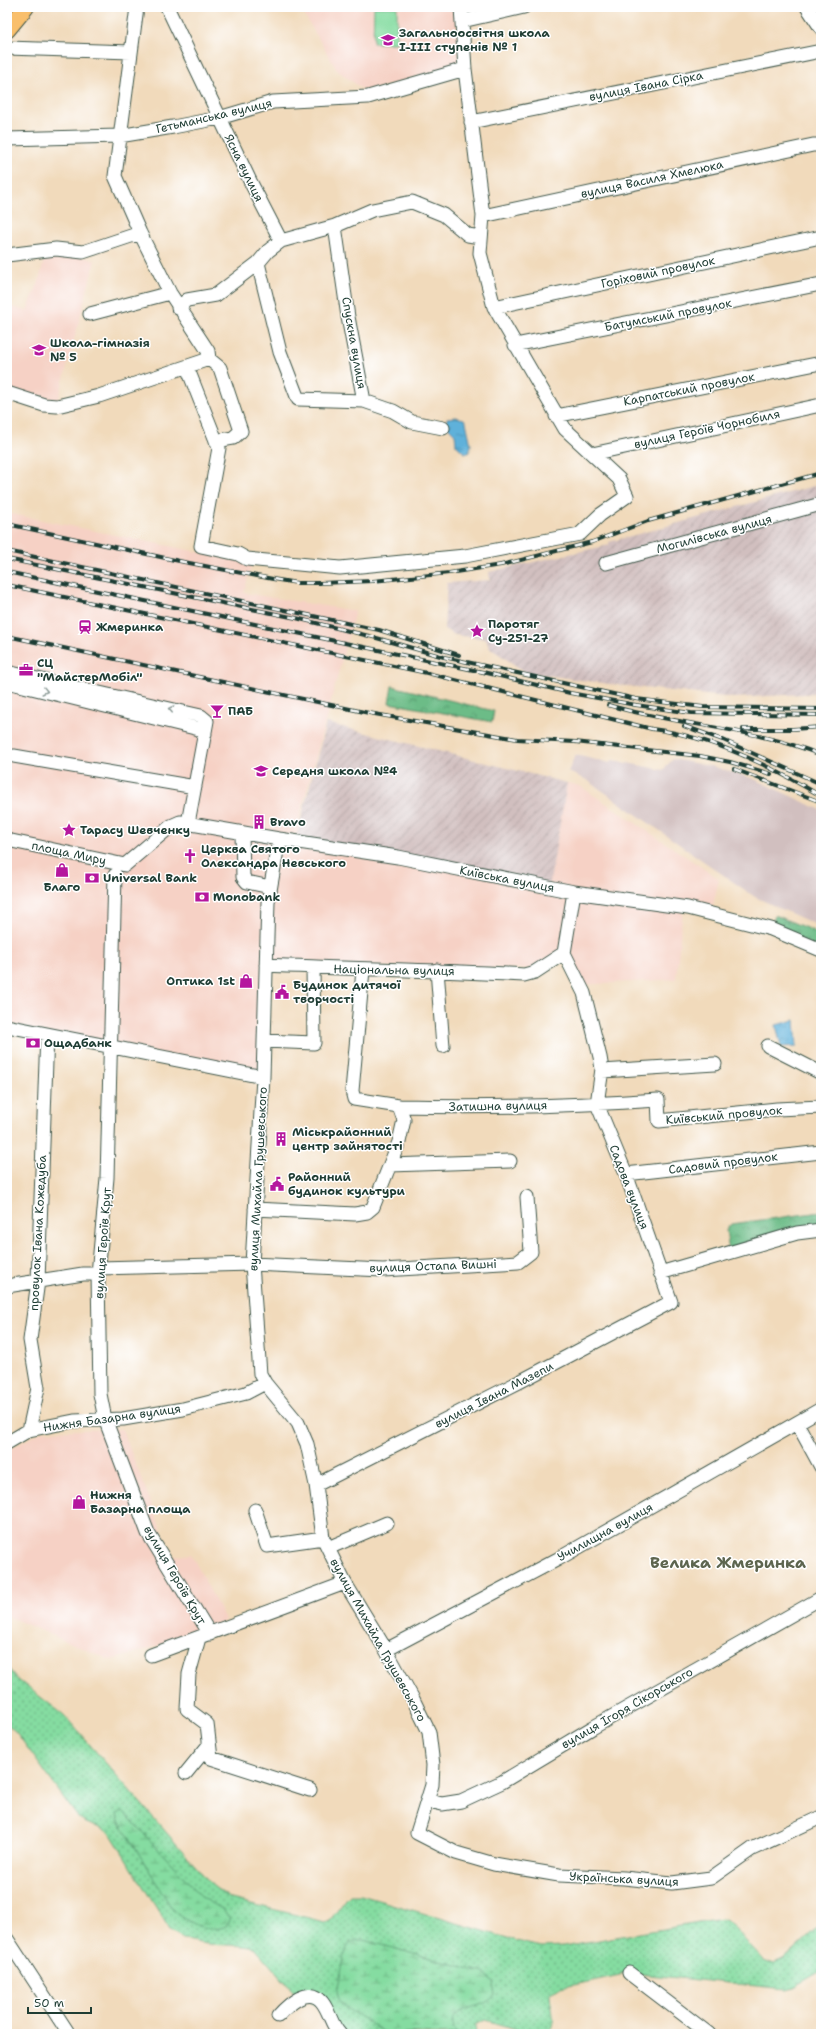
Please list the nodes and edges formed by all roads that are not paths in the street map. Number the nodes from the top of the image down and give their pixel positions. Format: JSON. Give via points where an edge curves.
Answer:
{"nodes":[{"id":1,"x":26,"y":7,"type":"edge"},
{"id":2,"x":137,"y":7,"type":"edge"},
{"id":3,"x":167,"y":7,"type":"edge"},
{"id":4,"x":461,"y":7,"type":"edge"},
{"id":5,"x":524,"y":7,"type":"edge"},
{"id":6,"x":807,"y":7,"type":"edge"},
{"id":7,"x":462,"y":21,"type":"junction"},
{"id":8,"x":821,"y":28,"type":"edge"},
{"id":9,"x":7,"y":30,"type":"edge"},
{"id":10,"x":7,"y":48,"type":"edge"},
{"id":11,"x":821,"y":51,"type":"edge"},
{"id":12,"x":131,"y":52,"type":"junction"},
{"id":13,"x":465,"y":69,"type":"junction"},
{"id":14,"x":219,"y":118,"type":"junction"},
{"id":15,"x":471,"y":122,"type":"junction"},
{"id":16,"x":119,"y":136,"type":"junction"},
{"id":17,"x":7,"y":139,"type":"edge"},
{"id":18,"x":821,"y":145,"type":"edge"},
{"id":19,"x":483,"y":216,"type":"junction"},
{"id":20,"x":335,"y":226,"type":"junction"},
{"id":21,"x":140,"y":234,"type":"junction"},
{"id":22,"x":480,"y":237,"type":"junction"},
{"id":23,"x":821,"y":237,"type":"edge"},
{"id":24,"x":281,"y":241,"type":"junction"},
{"id":25,"x":7,"y":255,"type":"edge"},
{"id":26,"x":258,"y":263,"type":"junction"},
{"id":27,"x":821,"y":284,"type":"edge"},
{"id":28,"x":170,"y":293,"type":"junction"},
{"id":29,"x":494,"y":307,"type":"junction"},
{"id":30,"x":178,"y":308,"type":"junction"},
{"id":31,"x":90,"y":314,"type":"dead end"},
{"id":32,"x":516,"y":345,"type":"junction"},
{"id":33,"x":209,"y":359,"type":"junction"},
{"id":34,"x":821,"y":363,"type":"edge"},
{"id":35,"x":187,"y":367,"type":"junction"},
{"id":36,"x":7,"y":393,"type":"edge"},
{"id":37,"x":364,"y":401,"type":"junction"},
{"id":38,"x":821,"y":405,"type":"edge"},
{"id":39,"x":556,"y":416,"type":"junction"},
{"id":40,"x":443,"y":428,"type":"dead end"},
{"id":41,"x":216,"y":441,"type":"junction"},
{"id":42,"x":592,"y":454,"type":"junction"},
{"id":43,"x":821,"y":504,"type":"edge"},
{"id":44,"x":606,"y":563,"type":"dead end"},
{"id":45,"x":7,"y":672,"type":"edge"},
{"id":46,"x":7,"y":682,"type":"edge"},
{"id":47,"x":205,"y":734,"type":"junction"},
{"id":48,"x":14,"y":756,"type":"dead end"},
{"id":49,"x":195,"y":787,"type":"junction"},
{"id":50,"x":188,"y":823,"type":"junction"},
{"id":51,"x":242,"y":833,"type":"junction"},
{"id":52,"x":279,"y":839,"type":"junction"},
{"id":53,"x":7,"y":840,"type":"edge"},
{"id":54,"x":115,"y":875,"type":"dead end"},
{"id":55,"x":270,"y":887,"type":"junction"},
{"id":56,"x":574,"y":892,"type":"junction"},
{"id":57,"x":821,"y":950,"type":"edge"},
{"id":58,"x":564,"y":953,"type":"junction"},
{"id":59,"x":266,"y":965,"type":"junction"},
{"id":60,"x":313,"y":968,"type":"junction"},
{"id":61,"x":363,"y":970,"type":"junction"},
{"id":62,"x":437,"y":970,"type":"junction"},
{"id":63,"x":7,"y":1026,"type":"edge"},
{"id":64,"x":47,"y":1034,"type":"junction"},
{"id":65,"x":264,"y":1041,"type":"junction"},
{"id":66,"x":443,"y":1046,"type":"dead end"},
{"id":67,"x":768,"y":1046,"type":"dead end"},
{"id":68,"x":110,"y":1047,"type":"junction"},
{"id":69,"x":715,"y":1064,"type":"dead end"},
{"id":70,"x":602,"y":1071,"type":"junction"},
{"id":71,"x":821,"y":1073,"type":"edge"},
{"id":72,"x":263,"y":1077,"type":"junction"},
{"id":73,"x":597,"y":1104,"type":"junction"},
{"id":74,"x":399,"y":1106,"type":"junction"},
{"id":75,"x":821,"y":1107,"type":"edge"},
{"id":76,"x":821,"y":1152,"type":"edge"},
{"id":77,"x":510,"y":1161,"type":"dead end"},
{"id":78,"x":390,"y":1165,"type":"junction"},
{"id":79,"x":626,"y":1174,"type":"junction"},
{"id":80,"x":527,"y":1197,"type":"dead end"},
{"id":81,"x":255,"y":1209,"type":"junction"},
{"id":82,"x":821,"y":1230,"type":"edge"},
{"id":83,"x":252,"y":1264,"type":"junction"},
{"id":84,"x":99,"y":1271,"type":"junction"},
{"id":85,"x":660,"y":1273,"type":"junction"},
{"id":86,"x":38,"y":1281,"type":"junction"},
{"id":87,"x":7,"y":1286,"type":"edge"},
{"id":88,"x":671,"y":1302,"type":"joint"},
{"id":89,"x":265,"y":1384,"type":"junction"},
{"id":90,"x":821,"y":1409,"type":"edge"},
{"id":91,"x":105,"y":1419,"type":"junction"},
{"id":92,"x":796,"y":1423,"type":"junction"},
{"id":93,"x":29,"y":1430,"type":"junction"},
{"id":94,"x":7,"y":1443,"type":"edge"},
{"id":95,"x":821,"y":1467,"type":"edge"},
{"id":96,"x":316,"y":1485,"type":"junction"},
{"id":97,"x":255,"y":1510,"type":"dead end"},
{"id":98,"x":387,"y":1523,"type":"dead end"},
{"id":99,"x":326,"y":1543,"type":"junction"},
{"id":100,"x":345,"y":1583,"type":"junction"},
{"id":101,"x":821,"y":1598,"type":"edge"},
{"id":102,"x":204,"y":1636,"type":"junction"},
{"id":103,"x":386,"y":1650,"type":"junction"},
{"id":104,"x":151,"y":1655,"type":"dead end"},
{"id":105,"x":208,"y":1746,"type":"junction"},
{"id":106,"x":186,"y":1773,"type":"dead end"},
{"id":107,"x":310,"y":1790,"type":"dead end"},
{"id":108,"x":429,"y":1801,"type":"junction"},
{"id":109,"x":821,"y":1817,"type":"edge"},
{"id":110,"x":417,"y":1833,"type":"joint"},
{"id":111,"x":7,"y":1939,"type":"edge"},
{"id":112,"x":629,"y":1973,"type":"dead end"},
{"id":113,"x":278,"y":2016,"type":"dead end"},
{"id":114,"x":69,"y":2034,"type":"edge"},
{"id":115,"x":340,"y":2034,"type":"edge"},
{"id":116,"x":709,"y":2034,"type":"edge"}],
"edges":[{"from":1,"to":9,"type":"main road"},
{"from":2,"to":12,"type":"street"},
{"from":3,"to":14,"type":"street","name":"Ясна вулиця"},
{"from":4,"to":7,"type":"street"},
{"from":5,"to":7,"type":"street"},
{"from":6,"to":8,"type":"street"},
{"from":7,"to":13,"type":"street"},
{"from":10,"to":12,"type":"street"},
{"from":11,"to":15,"type":"street","name":"вулиця Івана Сірка"},
{"from":12,"to":16,"type":"street"},
{"from":13,"to":14,"type":"street","name":"Гетьманська вулиця","via":[[368,97],[273,102]]},
{"from":13,"to":15,"type":"street"},
{"from":14,"to":16,"type":"street","name":"Гетьманська вулиця"},
{"from":14,"to":24,"type":"street","name":"Ясна вулиця"},
{"from":15,"to":19,"type":"street"},
{"from":16,"to":17,"type":"street","name":"Гетьманська вулиця"},
{"from":16,"to":21,"type":"street","via":[[115,176]]},
{"from":18,"to":19,"type":"street","name":"вулиця Василя Хмелюка","via":[[813,144]]},
{"from":19,"to":22,"type":"street"},
{"from":20,"to":22,"type":"street","via":[[372,210],[412,202],[444,215],[468,235]]},
{"from":20,"to":24,"type":"street"},
{"from":20,"to":37,"type":"street","name":"Спускна вулиця","via":[[348,318]]},
{"from":21,"to":25,"type":"street","via":[[83,252],[56,249]]},
{"from":21,"to":28,"type":"street"},
{"from":22,"to":29,"type":"street","via":[[480,253]]},
{"from":23,"to":29,"type":"street","name":"Горіховий провулок"},
{"from":24,"to":26,"type":"street"},
{"from":26,"to":30,"type":"street","via":[[216,295],[187,300]]},
{"from":26,"to":37,"type":"street","via":[[280,352],[298,399]]},
{"from":27,"to":32,"type":"street","name":"Батумський провулок"},
{"from":28,"to":30,"type":"street"},
{"from":28,"to":31,"type":"street"},
{"from":29,"to":32,"type":"street"},
{"from":30,"to":33,"type":"street","via":[[208,351]]},
{"from":32,"to":39,"type":"street"},
{"from":33,"to":35,"type":"street"},
{"from":33,"to":41,"type":"street","via":[[220,368],[242,431],[233,438]]},
{"from":34,"to":39,"type":"street","name":"Карпатський провулок"},
{"from":35,"to":36,"type":"street","via":[[99,396],[57,406],[44,405]]},
{"from":35,"to":41,"type":"street"},
{"from":37,"to":40,"type":"street","name":"Спускна вулиця","via":[[393,411],[412,422]]},
{"from":38,"to":42,"type":"street","name":"вулиця Героїв Чорнобиля"},
{"from":39,"to":42,"type":"street","via":[[565,429]]},
{"from":41,"to":42,"type":"street","via":[[219,448],[201,546],[238,554],[247,559],[340,568],[465,556],[580,534],[600,515],[627,496],[619,479]]},
{"from":43,"to":44,"type":"street","name":"Могилівська вулиця"},
{"from":47,"to":45,"type":"street","one_way":true,"via":[[207,721],[201,716]]},
{"from":46,"to":47,"type":"street","one_way":true,"via":[[199,729]]},
{"from":47,"to":49,"type":"street"},
{"from":48,"to":49,"type":"street"},
{"from":49,"to":50,"type":"street"},
{"from":50,"to":51,"type":"street","name":"Київська вулиця"},
{"from":50,"to":53,"type":"street","name":"площа Миру","via":[[180,822],[171,826],[125,865]]},
{"from":51,"to":52,"type":"street","name":"Київська вулиця"},
{"from":51,"to":55,"type":"street","via":[[243,877],[247,882]]},
{"from":52,"to":55,"type":"street","name":"вулиця Михайла Грушевського"},
{"from":52,"to":56,"type":"street","name":"Київська вулиця","via":[[398,857]]},
{"from":54,"to":68,"type":"street","name":"вулиця Героїв Крут"},
{"from":55,"to":59,"type":"street","name":"вулиця Михайла Грушевського"},
{"from":56,"to":57,"type":"street","name":"Київська вулиця","via":[[688,908],[724,916],[771,929]]},
{"from":56,"to":58,"type":"street"},
{"from":58,"to":62,"type":"street","name":"Національна вулиця","via":[[535,972],[524,975]]},
{"from":58,"to":70,"type":"street","via":[[587,1001]]},
{"from":59,"to":60,"type":"street","name":"Національна вулиця"},
{"from":59,"to":65,"type":"street","name":"вулиця Михайла Грушевського"},
{"from":60,"to":61,"type":"street","name":"Національна вулиця"},
{"from":60,"to":65,"type":"street","via":[[314,1043]]},
{"from":61,"to":62,"type":"street","name":"Національна вулиця"},
{"from":61,"to":74,"type":"street","name":"Затишна вулиця","via":[[352,1091],[354,1099]]},
{"from":62,"to":66,"type":"street"},
{"from":63,"to":64,"type":"street"},
{"from":64,"to":68,"type":"street"},
{"from":64,"to":86,"type":"street","name":"провулок Івана Кожедуба"},
{"from":65,"to":72,"type":"street","name":"вулиця Михайла Грушевського"},
{"from":67,"to":71,"type":"street"},
{"from":68,"to":72,"type":"street"},
{"from":68,"to":84,"type":"street","name":"вулиця Героїв Крут","via":[[107,1178]]},
{"from":69,"to":70,"type":"street"},
{"from":70,"to":73,"type":"street"},
{"from":72,"to":81,"type":"street","name":"вулиця Михайла Грушевського"},
{"from":73,"to":74,"type":"street","name":"Затишна вулиця","via":[[465,1108]]},
{"from":73,"to":75,"type":"street","name":"Київський провулок","via":[[658,1100],[660,1121]]},
{"from":73,"to":79,"type":"street","name":"Садова вулиця"},
{"from":74,"to":78,"type":"street","via":[[404,1120]]},
{"from":76,"to":79,"type":"street","name":"Садовий провулок"},
{"from":77,"to":78,"type":"street"},
{"from":78,"to":81,"type":"street","via":[[373,1207],[367,1212],[355,1214]]},
{"from":79,"to":85,"type":"street","name":"Садова вулиця"},
{"from":80,"to":83,"type":"street","name":"вулиця Остапа Вишні","via":[[531,1252],[518,1262],[383,1270]]},
{"from":81,"to":83,"type":"street","name":"вулиця Михайла Грушевського"},
{"from":82,"to":85,"type":"street","via":[[797,1234]]},
{"from":83,"to":84,"type":"street"},
{"from":83,"to":89,"type":"street","name":"вулиця Михайла Грушевського","via":[[260,1374]]},
{"from":84,"to":86,"type":"street"},
{"from":84,"to":91,"type":"street","name":"вулиця Героїв Крут","via":[[100,1394]]},
{"from":85,"to":88,"type":"street","name":"Садова вулиця"},
{"from":86,"to":87,"type":"street"},
{"from":86,"to":93,"type":"street","name":"провулок Івана Кожедуба","via":[[30,1340],[38,1388]]},
{"from":88,"to":96,"type":"street","name":"вулиця Івана Мазепи"},
{"from":89,"to":91,"type":"street","name":"Нижня Базарна вулиця","via":[[246,1393],[183,1409],[124,1419]]},
{"from":89,"to":96,"type":"street","name":"вулиця Михайла Грушевського","via":[[298,1423],[307,1444]]},
{"from":90,"to":92,"type":"street","name":"Училищна вулиця"},
{"from":91,"to":93,"type":"street","name":"Нижня Базарна вулиця","via":[[74,1421]]},
{"from":91,"to":102,"type":"street","name":"вулиця Героїв Крут","via":[[148,1533],[189,1603]]},
{"from":92,"to":95,"type":"street"},
{"from":92,"to":103,"type":"street","name":"Училищна вулиця","via":[[558,1559]]},
{"from":93,"to":94,"type":"street","name":"Нижня Базарна вулиця"},
{"from":96,"to":99,"type":"street","name":"вулиця Михайла Грушевського"},
{"from":97,"to":99,"type":"street","via":[[267,1546]]},
{"from":98,"to":99,"type":"street"},
{"from":99,"to":100,"type":"street","name":"вулиця Михайла Грушевського"},
{"from":100,"to":102,"type":"street"},
{"from":100,"to":103,"type":"street","name":"вулиця Михайла Грушевського"},
{"from":101,"to":108,"type":"street","name":"вулиця Ігоря Сікорського","via":[[605,1720],[502,1782],[461,1801],[442,1804]]},
{"from":102,"to":104,"type":"street"},
{"from":102,"to":105,"type":"street","via":[[189,1674],[187,1709],[207,1724]]},
{"from":103,"to":108,"type":"street","name":"вулиця Михайла Грушевського","via":[[429,1732],[433,1765]]},
{"from":105,"to":106,"type":"street"},
{"from":105,"to":107,"type":"street","via":[[211,1758]]},
{"from":108,"to":110,"type":"street","name":"вулиця Михайла Грушевського"},
{"from":109,"to":110,"type":"street","name":"Українська вулиця","via":[[752,1849],[711,1878],[672,1883],[624,1878],[559,1876],[494,1864],[456,1853]]},
{"from":111,"to":114,"type":"street"},
{"from":112,"to":116,"type":"street"},
{"from":113,"to":115,"type":"street","via":[[293,2000],[313,1996],[322,2002]]}]}
